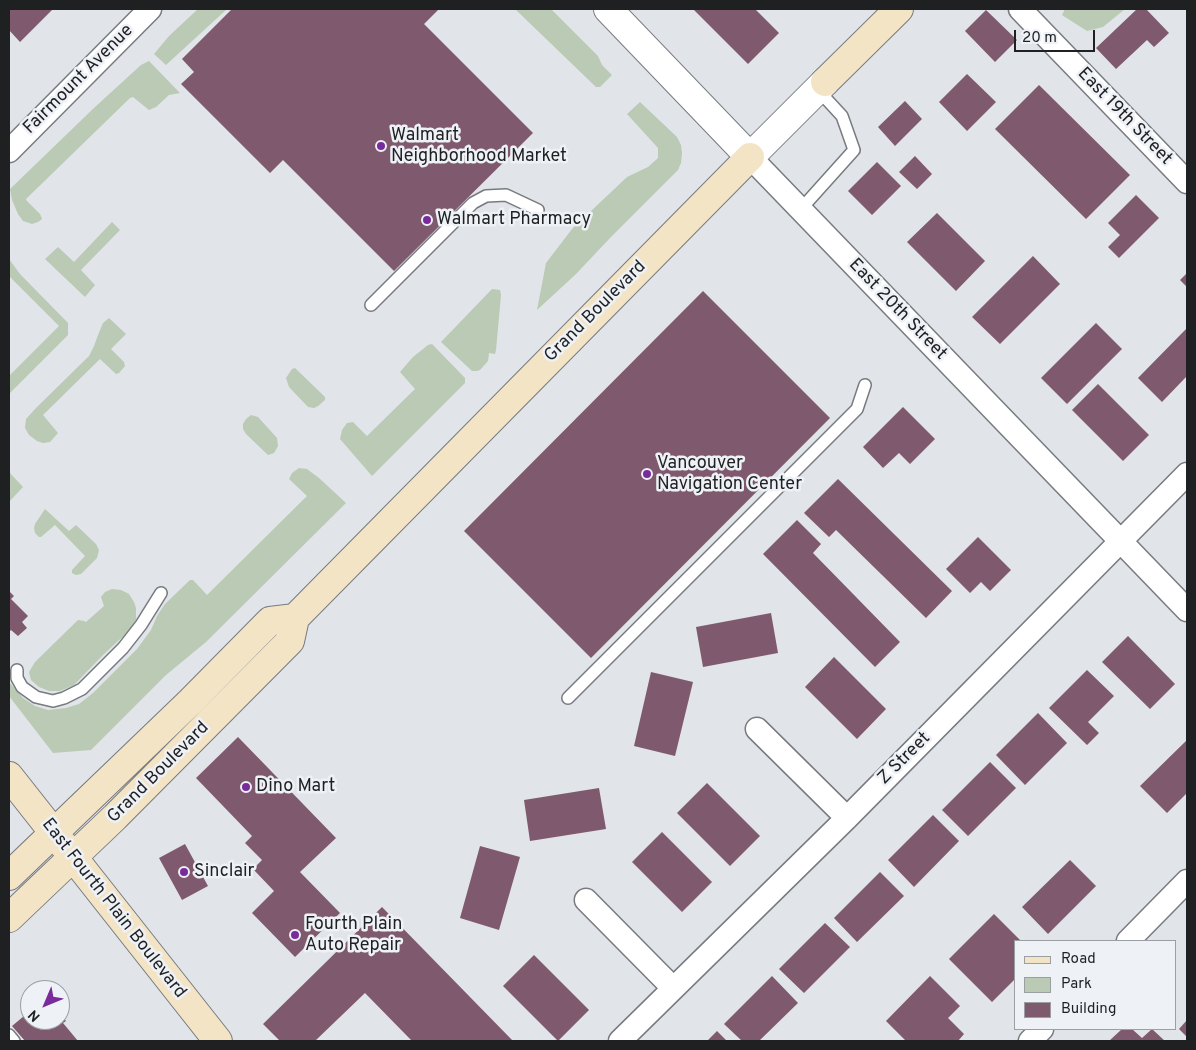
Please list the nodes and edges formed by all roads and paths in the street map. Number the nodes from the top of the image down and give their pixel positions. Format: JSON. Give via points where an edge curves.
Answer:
{"nodes":[{"id":1,"x":150,"y":9,"type":"edge"},
{"id":2,"x":608,"y":9,"type":"edge"},
{"id":3,"x":900,"y":9,"type":"edge"},
{"id":4,"x":1020,"y":9,"type":"edge"},
{"id":5,"x":821,"y":86,"type":"junction"},
{"id":6,"x":9,"y":151,"type":"edge"},
{"id":7,"x":750,"y":157,"type":"junction"},
{"id":8,"x":1187,"y":182,"type":"edge"},
{"id":9,"x":801,"y":209,"type":"junction"},
{"id":10,"x":538,"y":210,"type":"dead end"},
{"id":11,"x":371,"y":305,"type":"dead end"},
{"id":12,"x":865,"y":385,"type":"dead end"},
{"id":13,"x":1187,"y":474,"type":"edge"},
{"id":14,"x":1121,"y":542,"type":"junction"},
{"id":15,"x":161,"y":592,"type":"dead end"},
{"id":16,"x":1187,"y":610,"type":"edge"},
{"id":17,"x":295,"y":618,"type":"junction"},
{"id":18,"x":17,"y":670,"type":"dead end"},
{"id":19,"x":568,"y":698,"type":"dead end"},
{"id":20,"x":757,"y":729,"type":"dead end"},
{"id":21,"x":9,"y":776,"type":"edge"},
{"id":22,"x":847,"y":818,"type":"junction"},
{"id":23,"x":53,"y":833,"type":"junction"},
{"id":24,"x":73,"y":858,"type":"junction"},
{"id":25,"x":9,"y":876,"type":"edge"},
{"id":26,"x":1187,"y":881,"type":"edge"},
{"id":27,"x":586,"y":900,"type":"dead end"},
{"id":28,"x":9,"y":918,"type":"edge"},
{"id":29,"x":1129,"y":940,"type":"edge"},
{"id":30,"x":673,"y":988,"type":"junction"},
{"id":31,"x":1041,"y":1030,"type":"edge"},
{"id":32,"x":9,"y":1035,"type":"edge"},
{"id":33,"x":14,"y":1041,"type":"edge"},
{"id":34,"x":218,"y":1041,"type":"edge"},
{"id":35,"x":620,"y":1041,"type":"edge"},
{"id":36,"x":1030,"y":1041,"type":"edge"}],
"edges":[{"from":1,"to":6,"type":"street","name":"Fairmount Avenue"},
{"from":2,"to":7,"type":"street","name":"East 20th Street"},
{"from":3,"to":5,"type":"main road","name":"Grand Boulevard"},
{"from":4,"to":8,"type":"street","name":"East 19th Street"},
{"from":5,"to":7,"type":"street","name":"Grand Boulevard"},
{"from":5,"to":9,"type":"lane","via":[[842,116],[854,150]]},
{"from":7,"to":9,"type":"street","name":"East 20th Street"},
{"from":7,"to":17,"type":"main road","name":"Grand Boulevard"},
{"from":9,"to":14,"type":"street","name":"East 20th Street"},
{"from":10,"to":11,"type":"lane","via":[[506,195],[486,196],[473,203]]},
{"from":12,"to":19,"type":"lane","via":[[857,409]]},
{"from":13,"to":14,"type":"street","name":"Z Street"},
{"from":14,"to":16,"type":"street","name":"East 20th Street"},
{"from":14,"to":22,"type":"street","name":"Z Street"},
{"from":15,"to":18,"type":"lane","via":[[123,648],[82,689],[53,701],[36,697],[22,687]]},
{"from":17,"to":23,"type":"main road","name":"Grand Boulevard","via":[[270,622]]},
{"from":17,"to":24,"type":"main road","name":"Grand Boulevard","via":[[290,641]]},
{"from":20,"to":22,"type":"street"},
{"from":21,"to":23,"type":"main road","name":"East Fourth Plain Boulevard"},
{"from":22,"to":30,"type":"street","name":"Z Street"},
{"from":23,"to":24,"type":"main road","name":"East Fourth Plain Boulevard"},
{"from":23,"to":25,"type":"main road","name":"Grand Boulevard"},
{"from":24,"to":28,"type":"main road","name":"Grand Boulevard"},
{"from":24,"to":34,"type":"main road","name":"East Fourth Plain Boulevard"},
{"from":26,"to":29,"type":"street"},
{"from":27,"to":30,"type":"street"},
{"from":30,"to":35,"type":"street","name":"Z Street"},
{"from":31,"to":36,"type":"street"},
{"from":32,"to":33,"type":"lane"}]}
